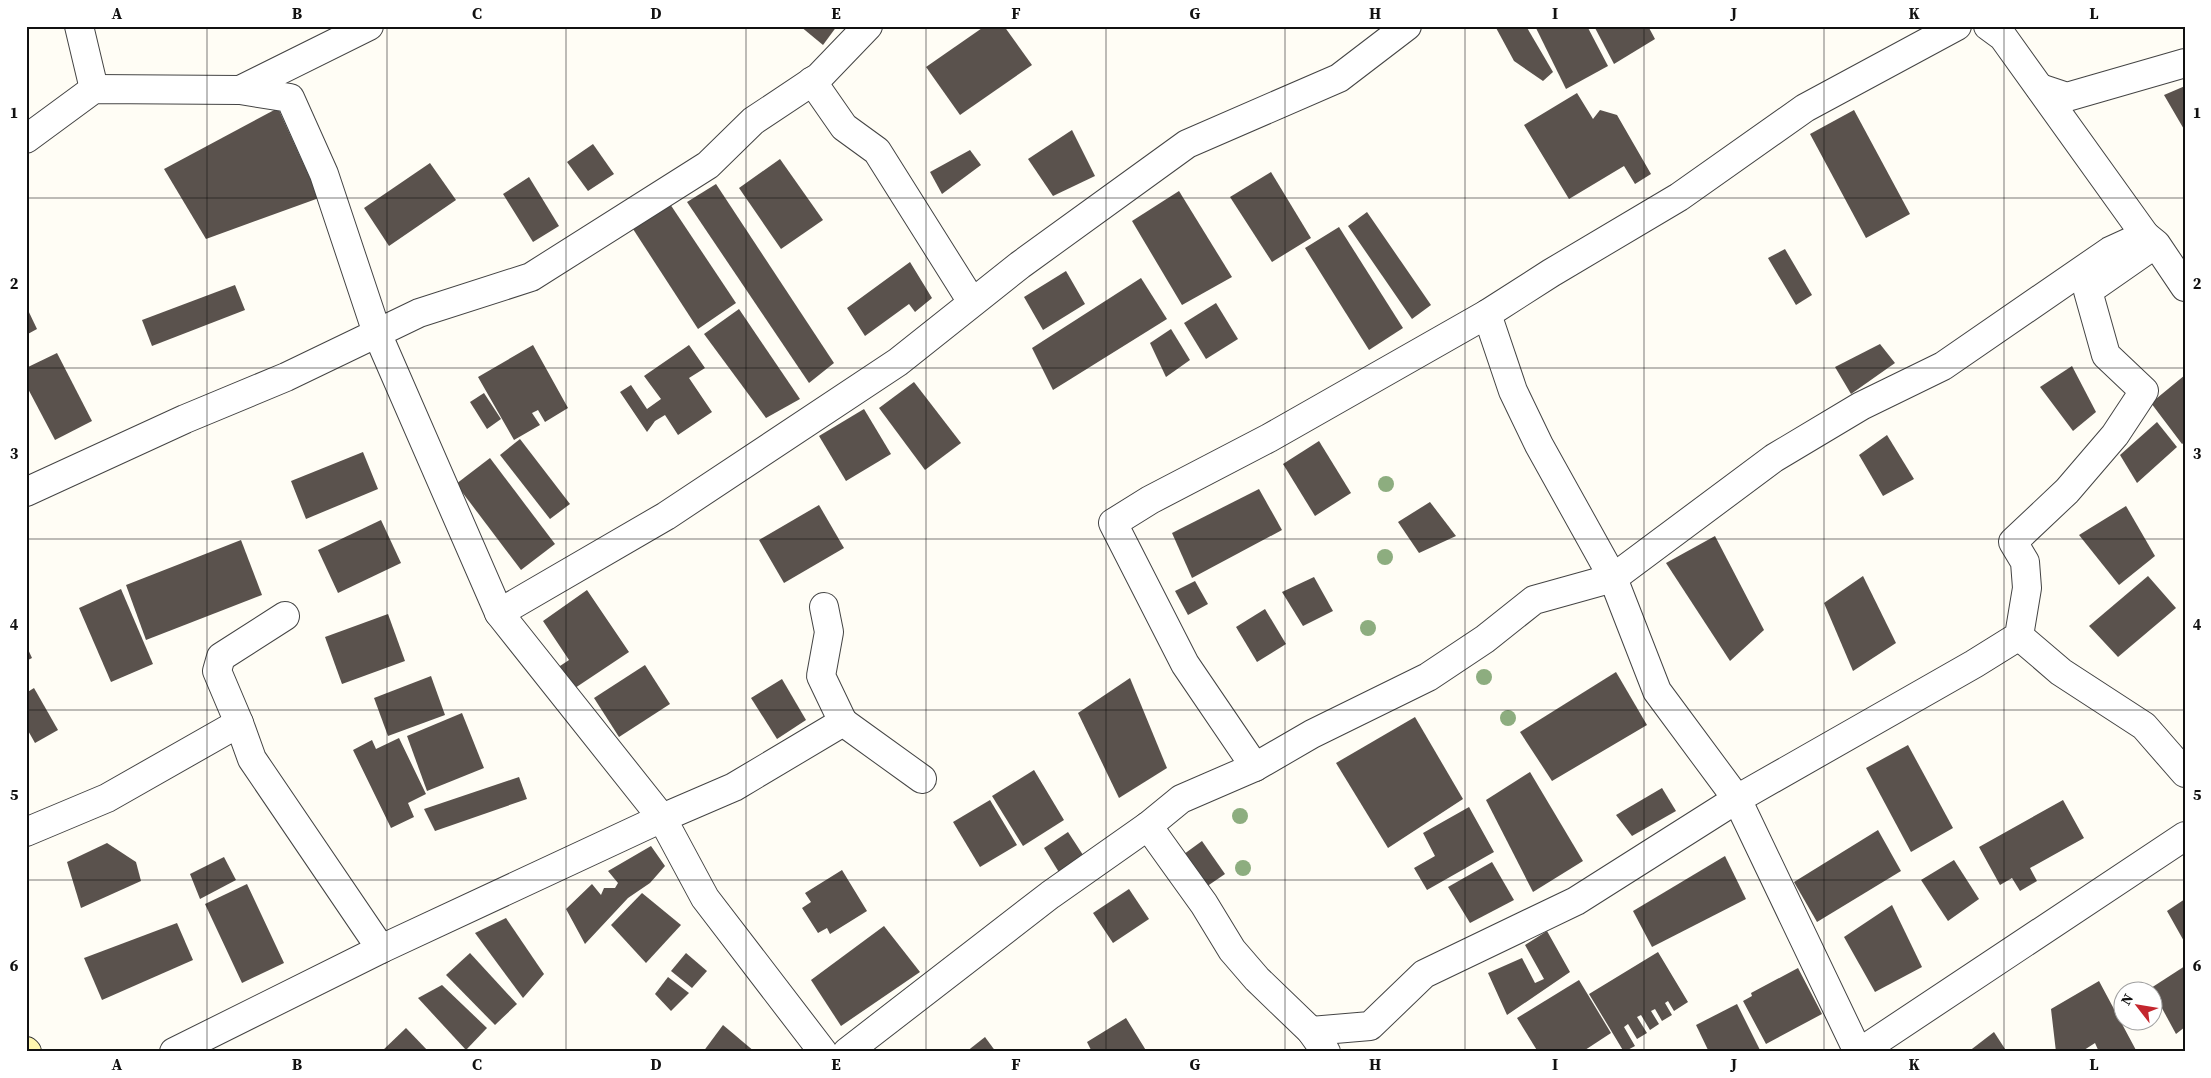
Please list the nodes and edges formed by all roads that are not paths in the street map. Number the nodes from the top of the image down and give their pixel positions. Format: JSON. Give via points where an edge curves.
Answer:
{"nodes":[{"id":1,"x":79,"y":26,"type":"edge"},
{"id":2,"x":369,"y":26,"type":"edge"},
{"id":3,"x":868,"y":26,"type":"edge"},
{"id":4,"x":1407,"y":26,"type":"edge"},
{"id":5,"x":1957,"y":26,"type":"edge"},
{"id":6,"x":1988,"y":26,"type":"edge"},
{"id":7,"x":2185,"y":63,"type":"edge"},
{"id":8,"x":812,"y":81,"type":"junction"},
{"id":9,"x":2040,"y":88,"type":"junction"},
{"id":10,"x":94,"y":89,"type":"junction"},
{"id":11,"x":240,"y":90,"type":"junction"},
{"id":12,"x":26,"y":139,"type":"edge"},
{"id":13,"x":2151,"y":239,"type":"junction"},
{"id":14,"x":2185,"y":287,"type":"edge"},
{"id":15,"x":972,"y":302,"type":"junction"},
{"id":16,"x":1487,"y":314,"type":"junction"},
{"id":17,"x":377,"y":333,"type":"junction"},
{"id":18,"x":26,"y":492,"type":"edge"},
{"id":19,"x":1613,"y":578,"type":"junction"},
{"id":20,"x":824,"y":607,"type":"dead end"},
{"id":21,"x":498,"y":613,"type":"junction"},
{"id":22,"x":285,"y":616,"type":"dead end"},
{"id":23,"x":2019,"y":636,"type":"junction"},
{"id":24,"x":843,"y":722,"type":"junction"},
{"id":25,"x":239,"y":723,"type":"junction"},
{"id":26,"x":1255,"y":767,"type":"junction"},
{"id":27,"x":2185,"y":773,"type":"edge"},
{"id":28,"x":922,"y":779,"type":"dead end"},
{"id":29,"x":1737,"y":799,"type":"junction"},
{"id":30,"x":662,"y":818,"type":"junction"},
{"id":31,"x":1148,"y":826,"type":"junction"},
{"id":32,"x":26,"y":832,"type":"edge"},
{"id":33,"x":2185,"y":836,"type":"edge"},
{"id":34,"x":381,"y":949,"type":"junction"},
{"id":35,"x":1318,"y":1042,"type":"edge"},
{"id":36,"x":174,"y":1052,"type":"edge"},
{"id":37,"x":823,"y":1052,"type":"edge"},
{"id":38,"x":847,"y":1052,"type":"edge"},
{"id":39,"x":1859,"y":1052,"type":"edge"}],
"edges":[{"from":1,"to":10,"type":"street"},
{"from":2,"to":11,"type":"street"},
{"from":3,"to":8,"type":"street"},
{"from":4,"to":15,"type":"street","via":[[1339,78],[1187,144]]},
{"from":5,"to":16,"type":"street","via":[[1805,108],[1679,198]]},
{"from":6,"to":9,"type":"street","via":[[2003,37]]},
{"from":7,"to":9,"type":"street","via":[[2067,98]]},
{"from":8,"to":15,"type":"street","via":[[844,127],[877,151]]},
{"from":8,"to":17,"type":"street","via":[[753,121],[708,165],[531,277],[419,314]]},
{"from":9,"to":13,"type":"street"},
{"from":10,"to":11,"type":"street"},
{"from":10,"to":12,"type":"street"},
{"from":11,"to":17,"type":"street","via":[[290,98],[324,174]]},
{"from":13,"to":14,"type":"street"},
{"from":13,"to":19,"type":"street","via":[[2110,251],[1943,366],[1861,406],[1774,458]]},
{"from":13,"to":23,"type":"street","via":[[2088,291],[2106,355],[2144,391],[2115,435],[2068,491],[2013,542],[2025,562],[2027,588]]},
{"from":15,"to":21,"type":"street","via":[[898,362],[666,516]]},
{"from":16,"to":19,"type":"street","via":[[1513,391],[1539,445]]},
{"from":16,"to":26,"type":"street","via":[[1113,523],[1185,664]]},
{"from":17,"to":18,"type":"street","via":[[286,377]]},
{"from":17,"to":21,"type":"street"},
{"from":19,"to":26,"type":"street","via":[[1534,600],[1485,639],[1428,677],[1312,734]]},
{"from":19,"to":29,"type":"street","via":[[1657,691]]},
{"from":20,"to":24,"type":"street","via":[[829,632],[821,676]]},
{"from":21,"to":30,"type":"street"},
{"from":22,"to":25,"type":"street","via":[[221,657],[217,671]]},
{"from":23,"to":27,"type":"street","via":[[2061,672],[2144,726]]},
{"from":23,"to":29,"type":"street"},
{"from":24,"to":28,"type":"street"},
{"from":24,"to":30,"type":"street","via":[[734,787]]},
{"from":25,"to":32,"type":"street","via":[[107,798]]},
{"from":25,"to":34,"type":"street","via":[[252,759]]},
{"from":26,"to":31,"type":"street","via":[[1181,799]]},
{"from":29,"to":35,"type":"street","via":[[1576,901],[1424,974],[1370,1026]]},
{"from":29,"to":39,"type":"street"},
{"from":30,"to":34,"type":"street"},
{"from":30,"to":37,"type":"street","via":[[705,898]]},
{"from":31,"to":35,"type":"street","via":[[1204,904],[1232,950]]},
{"from":31,"to":38,"type":"street","via":[[1050,895]]},
{"from":33,"to":39,"type":"street"},
{"from":34,"to":36,"type":"street"}]}
